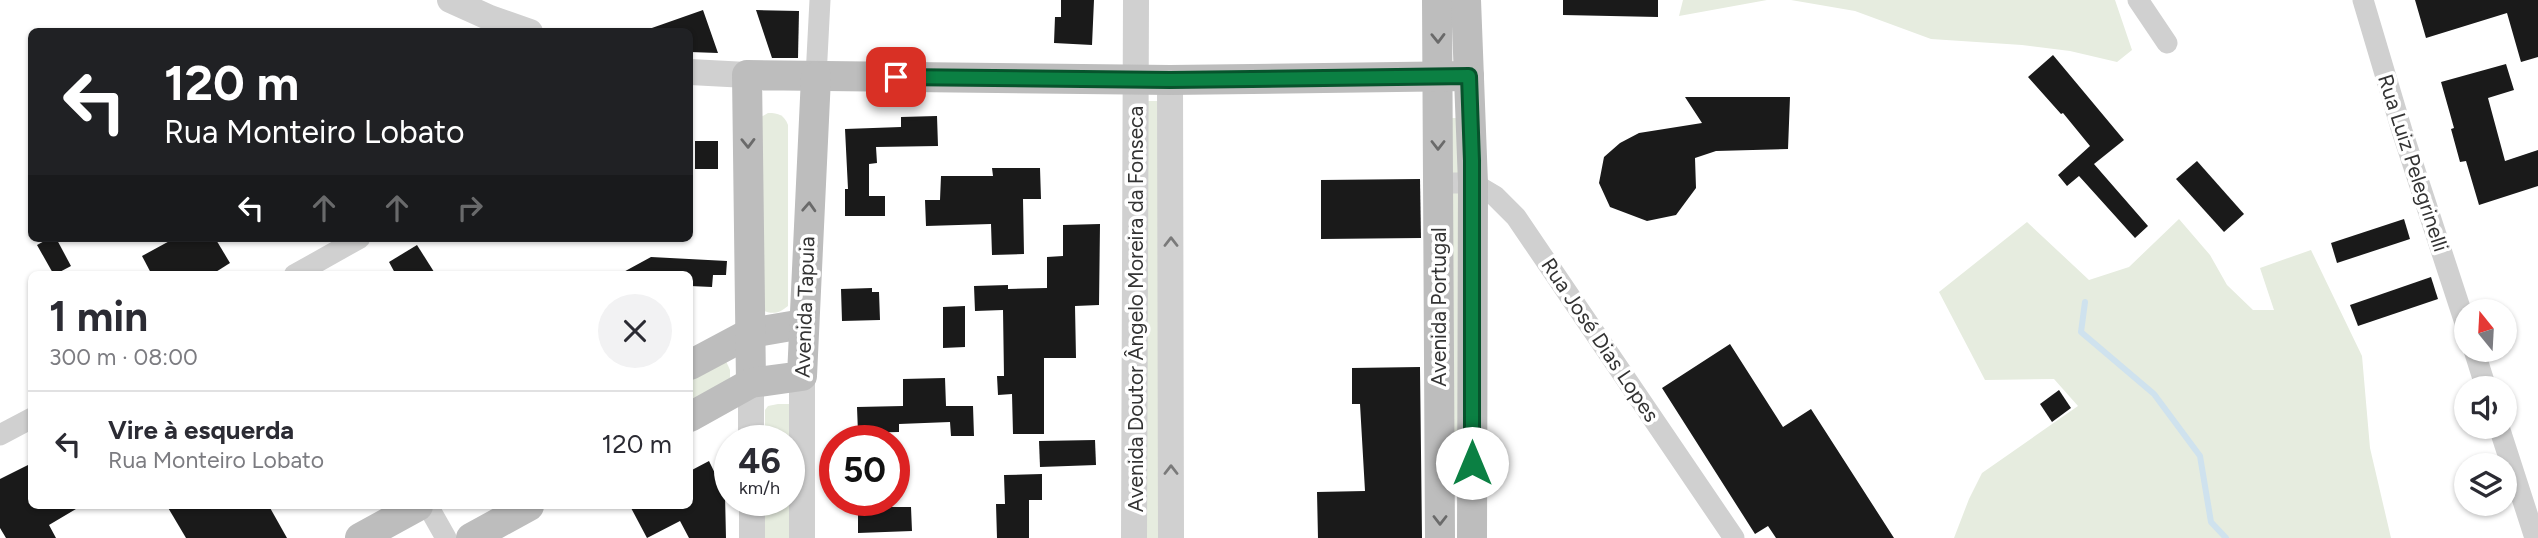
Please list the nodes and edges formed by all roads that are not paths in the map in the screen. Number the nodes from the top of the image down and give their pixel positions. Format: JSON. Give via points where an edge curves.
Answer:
{"nodes":[{"id":1,"x":450,"y":0,"type":"edge"},
{"id":2,"x":820,"y":0,"type":"edge"},
{"id":3,"x":1136,"y":0,"type":"edge"},
{"id":4,"x":1437,"y":0,"type":"edge"},
{"id":5,"x":1466,"y":0,"type":"edge"},
{"id":6,"x":2138,"y":0,"type":"edge"},
{"id":7,"x":2363,"y":0,"type":"edge"},
{"id":8,"x":519,"y":28,"type":"edge"},
{"id":9,"x":2167,"y":43,"type":"dead end"},
{"id":10,"x":693,"y":72,"type":"edge"},
{"id":11,"x":747,"y":75,"type":"junction"},
{"id":12,"x":1469,"y":76,"type":"junction"},
{"id":13,"x":816,"y":77,"type":"junction"},
{"id":14,"x":1438,"y":77,"type":"junction"},
{"id":15,"x":1137,"y":80,"type":"junction"},
{"id":16,"x":1170,"y":80,"type":"junction"},
{"id":17,"x":1438,"y":183,"type":"junction"},
{"id":18,"x":1473,"y":183,"type":"junction"},
{"id":19,"x":353,"y":242,"type":"edge"},
{"id":20,"x":302,"y":271,"type":"edge"},
{"id":21,"x":2457,"y":299,"type":"edge"},
{"id":22,"x":803,"y":324,"type":"junction"},
{"id":23,"x":750,"y":333,"type":"junction"},
{"id":24,"x":693,"y":363,"type":"edge"},
{"id":25,"x":802,"y":376,"type":"junction"},
{"id":26,"x":751,"y":383,"type":"junction"},
{"id":27,"x":693,"y":415,"type":"edge"},
{"id":28,"x":28,"y":420,"type":"edge"},
{"id":29,"x":751,"y":425,"type":"edge"},
{"id":30,"x":0,"y":435,"type":"edge"},
{"id":31,"x":2503,"y":439,"type":"edge"},
{"id":32,"x":1440,"y":463,"type":"junction"},
{"id":33,"x":1472,"y":463,"type":"junction"},
{"id":34,"x":413,"y":509,"type":"edge"},
{"id":35,"x":430,"y":509,"type":"edge"},
{"id":36,"x":524,"y":509,"type":"edge"},
{"id":37,"x":752,"y":516,"type":"edge"},
{"id":38,"x":360,"y":538,"type":"edge"},
{"id":39,"x":446,"y":538,"type":"edge"},
{"id":40,"x":471,"y":538,"type":"edge"},
{"id":41,"x":752,"y":538,"type":"edge"},
{"id":42,"x":802,"y":538,"type":"edge"},
{"id":43,"x":1134,"y":538,"type":"edge"},
{"id":44,"x":1171,"y":538,"type":"edge"},
{"id":45,"x":1440,"y":538,"type":"edge"},
{"id":46,"x":1472,"y":538,"type":"edge"},
{"id":47,"x":1734,"y":538,"type":"edge"},
{"id":48,"x":2535,"y":538,"type":"edge"}],
"edges":[{"from":1,"to":8,"type":"street"},
{"from":2,"to":13,"type":"street"},
{"from":3,"to":15,"type":"street","name":"Avenida Doutor Ângelo Moreira da Fonseca"},
{"from":4,"to":14,"type":"main road","name":"Avenida Portugal","one_way":true},
{"from":5,"to":12,"type":"main road","name":"Avenida Portugal"},
{"from":6,"to":9,"type":"street"},
{"from":7,"to":21,"type":"street","name":"Rua Luiz Pelegrinelli"},
{"from":10,"to":11,"type":"street"},
{"from":11,"to":13,"type":"main road"},
{"from":11,"to":23,"type":"main road","one_way":true},
{"from":12,"to":14,"type":"main road"},
{"from":12,"to":18,"type":"main road","name":"Avenida Portugal"},
{"from":13,"to":15,"type":"main road"},
{"from":22,"to":13,"type":"main road","name":"Avenida Tapuia","one_way":true},
{"from":14,"to":16,"type":"main road"},
{"from":14,"to":17,"type":"main road","name":"Avenida Portugal","one_way":true},
{"from":15,"to":16,"type":"main road"},
{"from":15,"to":43,"type":"street","name":"Avenida Doutor Ângelo Moreira da Fonseca"},
{"from":44,"to":16,"type":"street","name":"Avenida Doutor Ângelo Moreira da Fonseca","one_way":true},
{"from":17,"to":18,"type":"street"},
{"from":17,"to":32,"type":"main road","name":"Avenida Portugal"},
{"from":18,"to":33,"type":"main road","name":"Avenida Portugal"},
{"from":18,"to":47,"type":"street","name":"Rua José Dias Lopes","via":[[1496,196],[1516,218]]},
{"from":19,"to":20,"type":"street"},
{"from":22,"to":23,"type":"main road"},
{"from":22,"to":25,"type":"main road","name":"Avenida Tapuia"},
{"from":23,"to":24,"type":"main road"},
{"from":23,"to":26,"type":"main road"},
{"from":25,"to":26,"type":"main road"},
{"from":25,"to":42,"type":"street","name":"Avenida Tapuia"},
{"from":26,"to":27,"type":"main road"},
{"from":26,"to":29,"type":"street"},
{"from":28,"to":30,"type":"street"},
{"from":31,"to":48,"type":"street"},
{"from":32,"to":33,"type":"main road"},
{"from":32,"to":45,"type":"main road","name":"Avenida Portugal","one_way":true},
{"from":33,"to":46,"type":"main road","name":"Avenida Portugal"},
{"from":34,"to":38,"type":"main road"},
{"from":35,"to":39,"type":"street"},
{"from":36,"to":40,"type":"main road"},
{"from":37,"to":41,"type":"street"}]}
